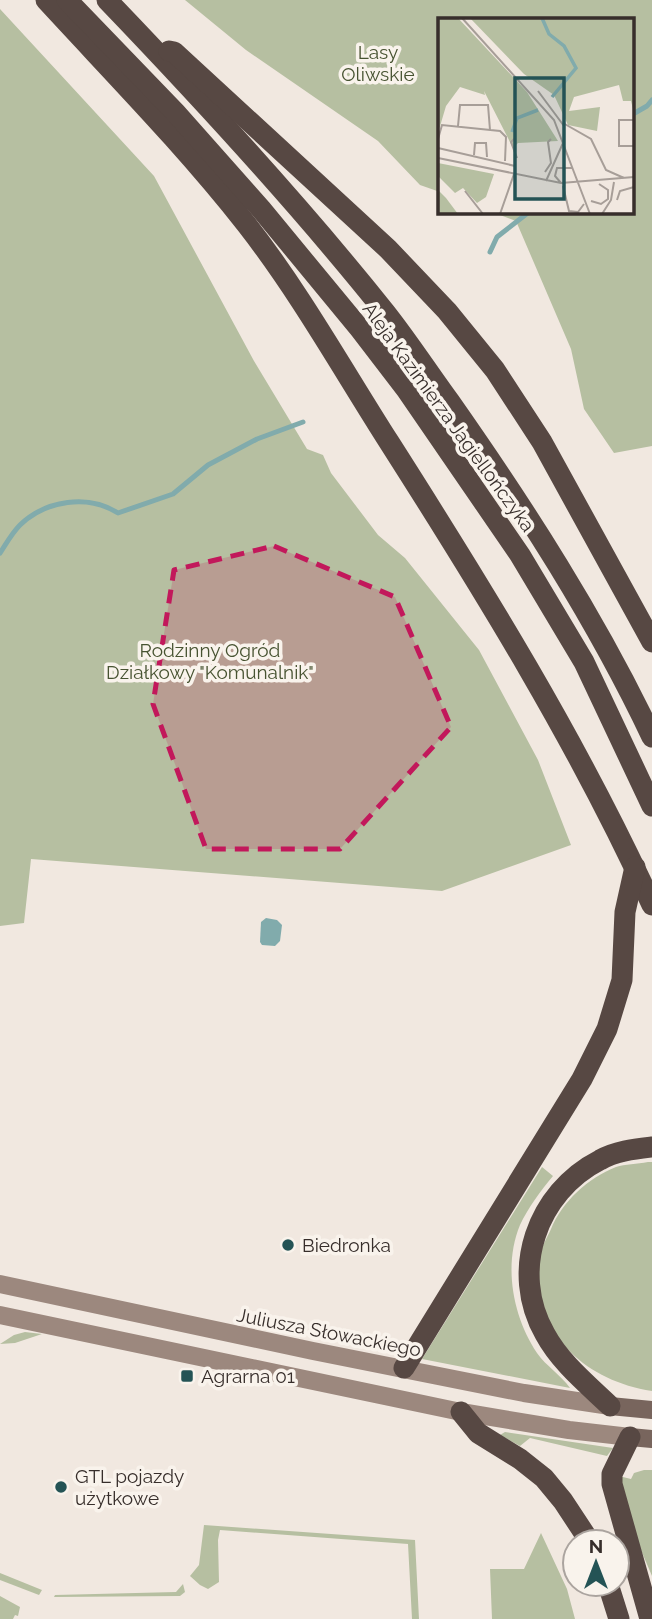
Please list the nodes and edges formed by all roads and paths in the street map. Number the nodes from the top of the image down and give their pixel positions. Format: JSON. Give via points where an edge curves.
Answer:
{"nodes":[{"id":1,"x":46,"y":0,"type":"edge"},
{"id":2,"x":67,"y":0,"type":"edge"},
{"id":3,"x":107,"y":0,"type":"edge"},
{"id":4,"x":153,"y":48,"type":"junction"},
{"id":5,"x":619,"y":578,"type":"junction"},
{"id":6,"x":652,"y":616,"type":"edge"},
{"id":7,"x":652,"y":642,"type":"edge"},
{"id":8,"x":652,"y":737,"type":"edge"},
{"id":9,"x":652,"y":806,"type":"edge"},
{"id":10,"x":635,"y":867,"type":"junction"},
{"id":11,"x":652,"y":905,"type":"edge"},
{"id":12,"x":652,"y":1147,"type":"edge"},
{"id":13,"x":0,"y":1284,"type":"edge"},
{"id":14,"x":0,"y":1315,"type":"edge"},
{"id":15,"x":404,"y":1368,"type":"junction"},
{"id":16,"x":610,"y":1406,"type":"junction"},
{"id":17,"x":652,"y":1409,"type":"edge"},
{"id":18,"x":461,"y":1412,"type":"junction"},
{"id":19,"x":631,"y":1437,"type":"junction"},
{"id":20,"x":652,"y":1439,"type":"edge"},
{"id":21,"x":581,"y":1528,"type":"edge"},
{"id":22,"x":612,"y":1598,"type":"edge"},
{"id":23,"x":619,"y":1619,"type":"edge"},
{"id":24,"x":650,"y":1619,"type":"edge"}],
"edges":[{"from":1,"to":10,"type":"highway","via":[[181,145],[294,293],[530,671]]},
{"from":2,"to":9,"type":"highway","name":"Aleja Kazimierza Jagiellończyka","via":[[261,209],[406,389],[520,555],[570,638]]},
{"from":3,"to":4,"type":"highway","name":"Aleja Kazimierza Jagiellończyka"},
{"from":4,"to":5,"type":"highway","via":[[174,52],[388,249],[447,311],[495,370],[542,442]]},
{"from":4,"to":8,"type":"highway","name":"Aleja Kazimierza Jagiellończyka","via":[[288,196],[386,313],[518,500]]},
{"from":5,"to":6,"type":"highway","via":[[630,583]]},
{"from":5,"to":7,"type":"highway"},
{"from":10,"to":11,"type":"highway"},
{"from":10,"to":15,"type":"highway","via":[[625,912],[622,979],[607,1029],[582,1079]]},
{"from":12,"to":16,"type":"highway","via":[[601,1159],[575,1175],[541,1218],[533,1240],[529,1280],[544,1333],[570,1367]]},
{"from":13,"to":15,"type":"main road","name":"Juliusza Słowackiego"},
{"from":14,"to":18,"type":"main road"},
{"from":15,"to":16,"type":"main road","name":"Juliusza Słowackiego"},
{"from":16,"to":17,"type":"main road","name":"Juliusza Słowackiego"},
{"from":18,"to":19,"type":"main road"},
{"from":18,"to":21,"type":"highway","via":[[478,1433],[544,1478]]},
{"from":19,"to":20,"type":"main road"},
{"from":19,"to":24,"type":"highway","via":[[612,1474],[612,1484]]},
{"from":22,"to":23,"type":"highway"}]}
